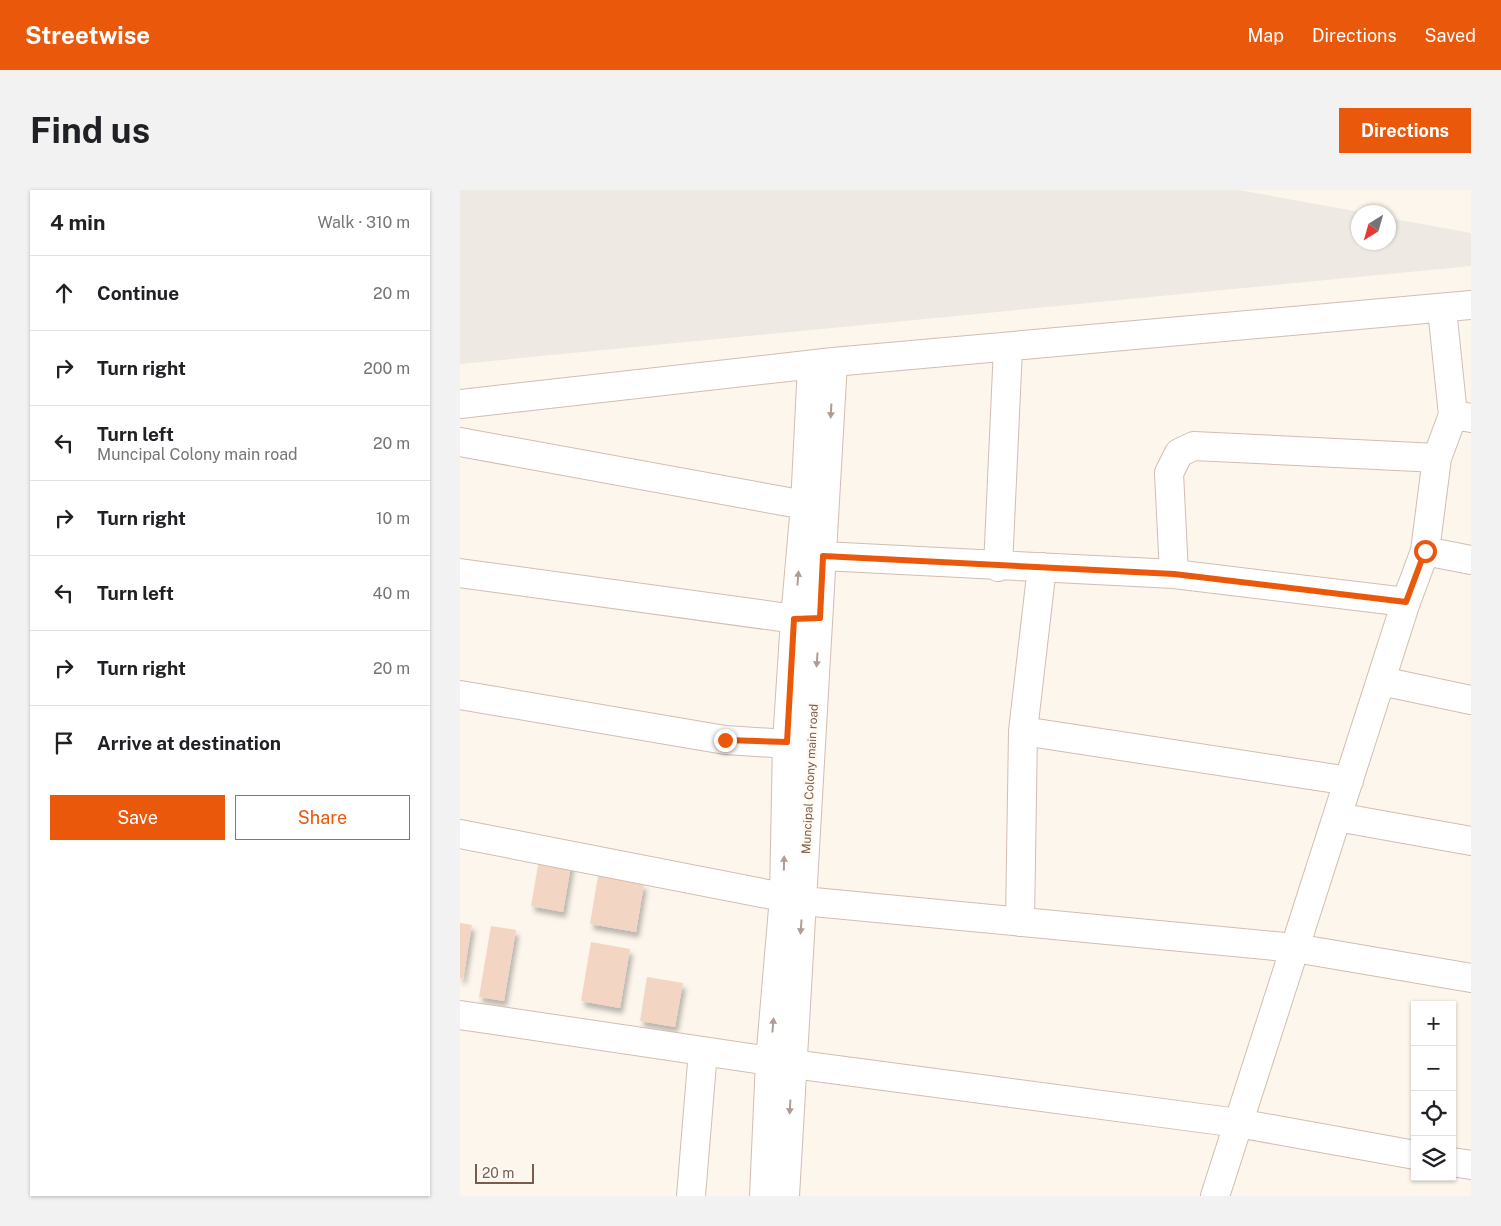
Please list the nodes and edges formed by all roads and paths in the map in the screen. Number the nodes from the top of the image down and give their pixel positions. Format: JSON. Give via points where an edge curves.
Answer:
{"nodes":[{"id":1,"x":1471,"y":305,"type":"edge"},
{"id":2,"x":1442,"y":309,"type":"junction"},
{"id":3,"x":1008,"y":348,"type":"junction"},
{"id":4,"x":823,"y":363,"type":"junction"},
{"id":5,"x":460,"y":404,"type":"edge"},
{"id":6,"x":1462,"y":416,"type":"edge"},
{"id":7,"x":460,"y":442,"type":"edge"},
{"id":8,"x":1437,"y":458,"type":"junction"},
{"id":9,"x":815,"y":506,"type":"junction"},
{"id":10,"x":1425,"y":551,"type":"junction"},
{"id":11,"x":823,"y":556,"type":"junction"},
{"id":12,"x":1471,"y":560,"type":"edge"},
{"id":13,"x":998,"y":566,"type":"junction"},
{"id":14,"x":1042,"y":567,"type":"junction"},
{"id":15,"x":460,"y":573,"type":"edge"},
{"id":16,"x":1174,"y":574,"type":"junction"},
{"id":17,"x":1406,"y":602,"type":"junction"},
{"id":18,"x":807,"y":619,"type":"junction"},
{"id":19,"x":1381,"y":680,"type":"junction"},
{"id":20,"x":460,"y":695,"type":"edge"},
{"id":21,"x":1471,"y":700,"type":"edge"},
{"id":22,"x":1023,"y":731,"type":"junction"},
{"id":23,"x":799,"y":744,"type":"junction"},
{"id":24,"x":1349,"y":781,"type":"junction"},
{"id":25,"x":1337,"y":817,"type":"junction"},
{"id":26,"x":460,"y":834,"type":"edge"},
{"id":27,"x":1471,"y":841,"type":"edge"},
{"id":28,"x":793,"y":899,"type":"junction"},
{"id":29,"x":1020,"y":922,"type":"junction"},
{"id":30,"x":1295,"y":948,"type":"junction"},
{"id":31,"x":1471,"y":978,"type":"edge"},
{"id":32,"x":460,"y":1015,"type":"edge"},
{"id":33,"x":703,"y":1051,"type":"junction"},
{"id":34,"x":781,"y":1062,"type":"junction"},
{"id":35,"x":1238,"y":1123,"type":"junction"},
{"id":36,"x":1411,"y":1154,"type":"edge"},
{"id":37,"x":1456,"y":1163,"type":"edge"},
{"id":38,"x":1471,"y":1165,"type":"edge"},
{"id":39,"x":691,"y":1196,"type":"edge"},
{"id":40,"x":764,"y":1196,"type":"edge"},
{"id":41,"x":785,"y":1196,"type":"edge"},
{"id":42,"x":1215,"y":1196,"type":"edge"}],
"edges":[{"from":1,"to":2,"type":"street"},
{"from":2,"to":3,"type":"street"},
{"from":2,"to":6,"type":"street"},
{"from":3,"to":4,"type":"street"},
{"from":3,"to":13,"type":"street"},
{"from":4,"to":5,"type":"street"},
{"from":4,"to":9,"type":"street","name":"Muncipal Colony main road"},
{"from":6,"to":8,"type":"street"},
{"from":7,"to":9,"type":"street"},
{"from":8,"to":10,"type":"street"},
{"from":8,"to":16,"type":"street","via":[[1194,446],[1179,452],[1169,473]]},
{"from":9,"to":11,"type":"street","name":"Muncipal Colony main road"},
{"from":18,"to":9,"type":"street","one_way":true},
{"from":10,"to":12,"type":"street"},
{"from":10,"to":17,"type":"street"},
{"from":11,"to":13,"type":"street"},
{"from":11,"to":18,"type":"street","name":"Muncipal Colony main road"},
{"from":13,"to":14,"type":"street"},
{"from":14,"to":16,"type":"street"},
{"from":14,"to":22,"type":"street"},
{"from":15,"to":18,"type":"street"},
{"from":16,"to":17,"type":"street"},
{"from":17,"to":19,"type":"street"},
{"from":18,"to":23,"type":"street","name":"Muncipal Colony main road"},
{"from":19,"to":21,"type":"street"},
{"from":19,"to":24,"type":"street"},
{"from":20,"to":23,"type":"street","via":[[725,740]]},
{"from":22,"to":24,"type":"street"},
{"from":22,"to":29,"type":"street"},
{"from":23,"to":28,"type":"street","name":"Muncipal Colony main road"},
{"from":24,"to":25,"type":"street"},
{"from":25,"to":27,"type":"street"},
{"from":25,"to":30,"type":"street"},
{"from":26,"to":28,"type":"street"},
{"from":28,"to":29,"type":"street"},
{"from":28,"to":34,"type":"street","name":"Muncipal Colony main road"},
{"from":29,"to":30,"type":"street"},
{"from":30,"to":31,"type":"street"},
{"from":30,"to":35,"type":"street"},
{"from":32,"to":33,"type":"street"},
{"from":33,"to":34,"type":"street"},
{"from":33,"to":39,"type":"street"},
{"from":34,"to":35,"type":"street"},
{"from":34,"to":40,"type":"street"},
{"from":34,"to":41,"type":"street","name":"Muncipal Colony main road","one_way":true},
{"from":35,"to":36,"type":"street"},
{"from":35,"to":42,"type":"street"},
{"from":37,"to":38,"type":"street"}]}
